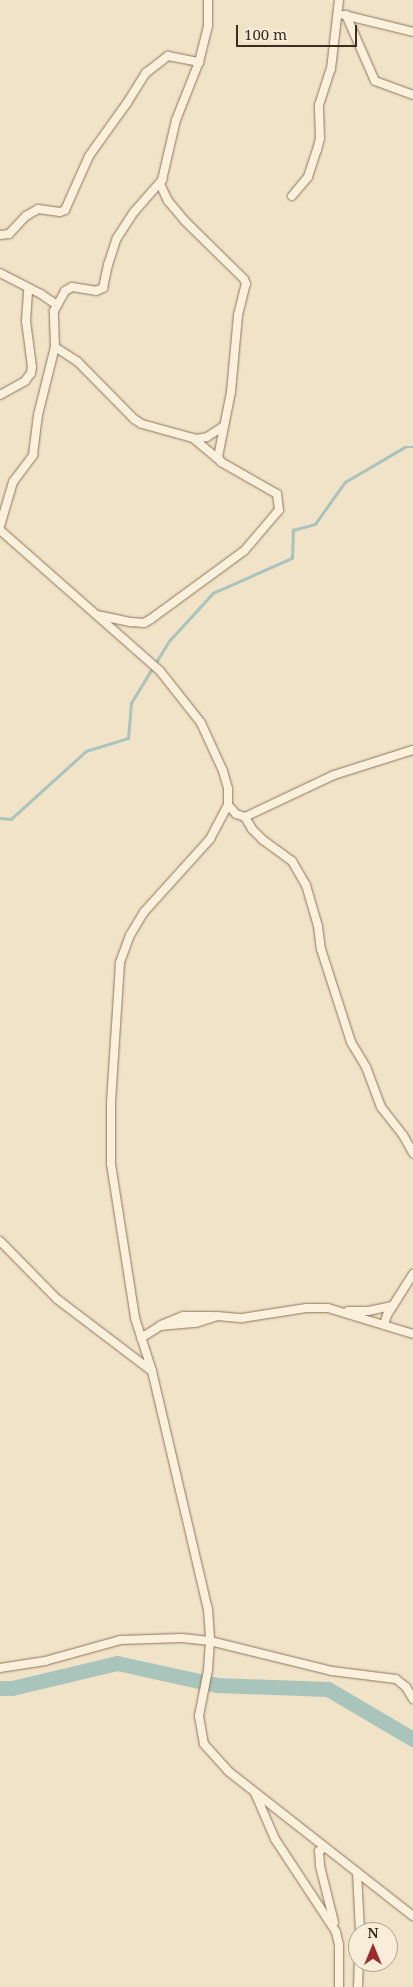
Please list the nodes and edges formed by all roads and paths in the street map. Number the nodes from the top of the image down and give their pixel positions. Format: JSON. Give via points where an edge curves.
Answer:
{"nodes":[{"id":1,"x":208,"y":0,"type":"edge"},
{"id":2,"x":339,"y":0,"type":"edge"},
{"id":3,"x":337,"y":13,"type":"junction"},
{"id":4,"x":346,"y":15,"type":"junction"},
{"id":5,"x":413,"y":32,"type":"edge"},
{"id":6,"x":198,"y":62,"type":"junction"},
{"id":7,"x":413,"y":95,"type":"edge"},
{"id":8,"x":160,"y":184,"type":"junction"},
{"id":9,"x":292,"y":196,"type":"dead end"},
{"id":10,"x":0,"y":235,"type":"edge"},
{"id":11,"x":0,"y":273,"type":"edge"},
{"id":12,"x":28,"y":289,"type":"junction"},
{"id":13,"x":57,"y":305,"type":"junction"},
{"id":14,"x":55,"y":347,"type":"junction"},
{"id":15,"x":0,"y":395,"type":"edge"},
{"id":16,"x":224,"y":426,"type":"junction"},
{"id":17,"x":193,"y":438,"type":"junction"},
{"id":18,"x":219,"y":460,"type":"junction"},
{"id":19,"x":0,"y":526,"type":"edge"},
{"id":20,"x":0,"y":530,"type":"edge"},
{"id":21,"x":95,"y":615,"type":"junction"},
{"id":22,"x":413,"y":750,"type":"edge"},
{"id":23,"x":228,"y":805,"type":"junction"},
{"id":24,"x":245,"y":816,"type":"junction"},
{"id":25,"x":413,"y":1153,"type":"edge"},
{"id":26,"x":0,"y":1241,"type":"edge"},
{"id":27,"x":413,"y":1274,"type":"edge"},
{"id":28,"x":392,"y":1306,"type":"junction"},
{"id":29,"x":328,"y":1308,"type":"junction"},
{"id":30,"x":384,"y":1325,"type":"junction"},
{"id":31,"x":413,"y":1334,"type":"edge"},
{"id":32,"x":141,"y":1338,"type":"junction"},
{"id":33,"x":152,"y":1371,"type":"junction"},
{"id":34,"x":210,"y":1641,"type":"junction"},
{"id":35,"x":0,"y":1668,"type":"edge"},
{"id":36,"x":413,"y":1699,"type":"edge"},
{"id":37,"x":254,"y":1791,"type":"junction"},
{"id":38,"x":324,"y":1848,"type":"junction"},
{"id":39,"x":357,"y":1872,"type":"junction"},
{"id":40,"x":413,"y":1916,"type":"edge"},
{"id":41,"x":360,"y":1922,"type":"edge"},
{"id":42,"x":336,"y":1932,"type":"junction"},
{"id":43,"x":359,"y":1972,"type":"edge"},
{"id":44,"x":339,"y":1987,"type":"edge"},
{"id":45,"x":358,"y":1987,"type":"edge"}],
"edges":[{"from":1,"to":6,"type":"street","via":[[208,25]]},
{"from":2,"to":3,"type":"street"},
{"from":3,"to":4,"type":"street"},
{"from":3,"to":9,"type":"street","via":[[331,69],[319,105],[320,138],[308,177]]},
{"from":4,"to":5,"type":"street"},
{"from":4,"to":7,"type":"street","via":[[375,80]]},
{"from":6,"to":8,"type":"street","via":[[176,120]]},
{"from":6,"to":10,"type":"street","via":[[168,56],[146,73],[89,156],[65,210],[38,209],[26,216],[9,234]]},
{"from":8,"to":13,"type":"street","via":[[134,212],[117,238],[103,288],[96,291],[72,288],[66,291]]},
{"from":8,"to":16,"type":"street","via":[[168,201],[185,221],[242,276],[246,284],[238,315],[231,392]]},
{"from":11,"to":12,"type":"street"},
{"from":12,"to":13,"type":"street"},
{"from":12,"to":15,"type":"street","via":[[26,321],[31,373],[25,381]]},
{"from":13,"to":14,"type":"street","via":[[53,316]]},
{"from":14,"to":17,"type":"street","via":[[78,362],[134,419]]},
{"from":14,"to":19,"type":"street","via":[[38,416],[33,455],[13,482]]},
{"from":16,"to":17,"type":"street","via":[[207,437]]},
{"from":16,"to":18,"type":"street"},
{"from":17,"to":18,"type":"street"},
{"from":18,"to":21,"type":"street","via":[[277,494],[279,510],[270,523],[244,551],[151,619],[131,622]]},
{"from":20,"to":21,"type":"street"},
{"from":21,"to":23,"type":"street","via":[[160,671],[201,723],[223,771]]},
{"from":22,"to":24,"type":"street","via":[[334,775]]},
{"from":23,"to":24,"type":"street","via":[[236,814]]},
{"from":23,"to":32,"type":"street","via":[[210,839],[144,912],[120,963],[111,1103],[111,1164],[135,1318]]},
{"from":24,"to":25,"type":"street","via":[[263,840],[292,861],[306,885],[321,950],[351,1042],[366,1067],[381,1107]]},
{"from":26,"to":33,"type":"street","via":[[57,1299]]},
{"from":27,"to":28,"type":"street"},
{"from":28,"to":29,"type":"street","via":[[360,1312]]},
{"from":28,"to":30,"type":"street"},
{"from":29,"to":30,"type":"street"},
{"from":29,"to":32,"type":"street","via":[[306,1308],[242,1318],[183,1316]]},
{"from":30,"to":31,"type":"street"},
{"from":32,"to":33,"type":"street"},
{"from":33,"to":34,"type":"street","via":[[202,1580]]},
{"from":34,"to":35,"type":"street","via":[[120,1640],[45,1662]]},
{"from":34,"to":36,"type":"street","via":[[332,1671],[396,1679]]},
{"from":34,"to":37,"type":"street","via":[[208,1670],[198,1716],[204,1744],[219,1764]]},
{"from":37,"to":38,"type":"street"},
{"from":37,"to":42,"type":"street","via":[[275,1839]]},
{"from":38,"to":39,"type":"street"},
{"from":38,"to":42,"type":"street","via":[[319,1851],[320,1866]]},
{"from":39,"to":40,"type":"street"},
{"from":39,"to":41,"type":"street"},
{"from":42,"to":44,"type":"street"},
{"from":43,"to":45,"type":"street"}]}
